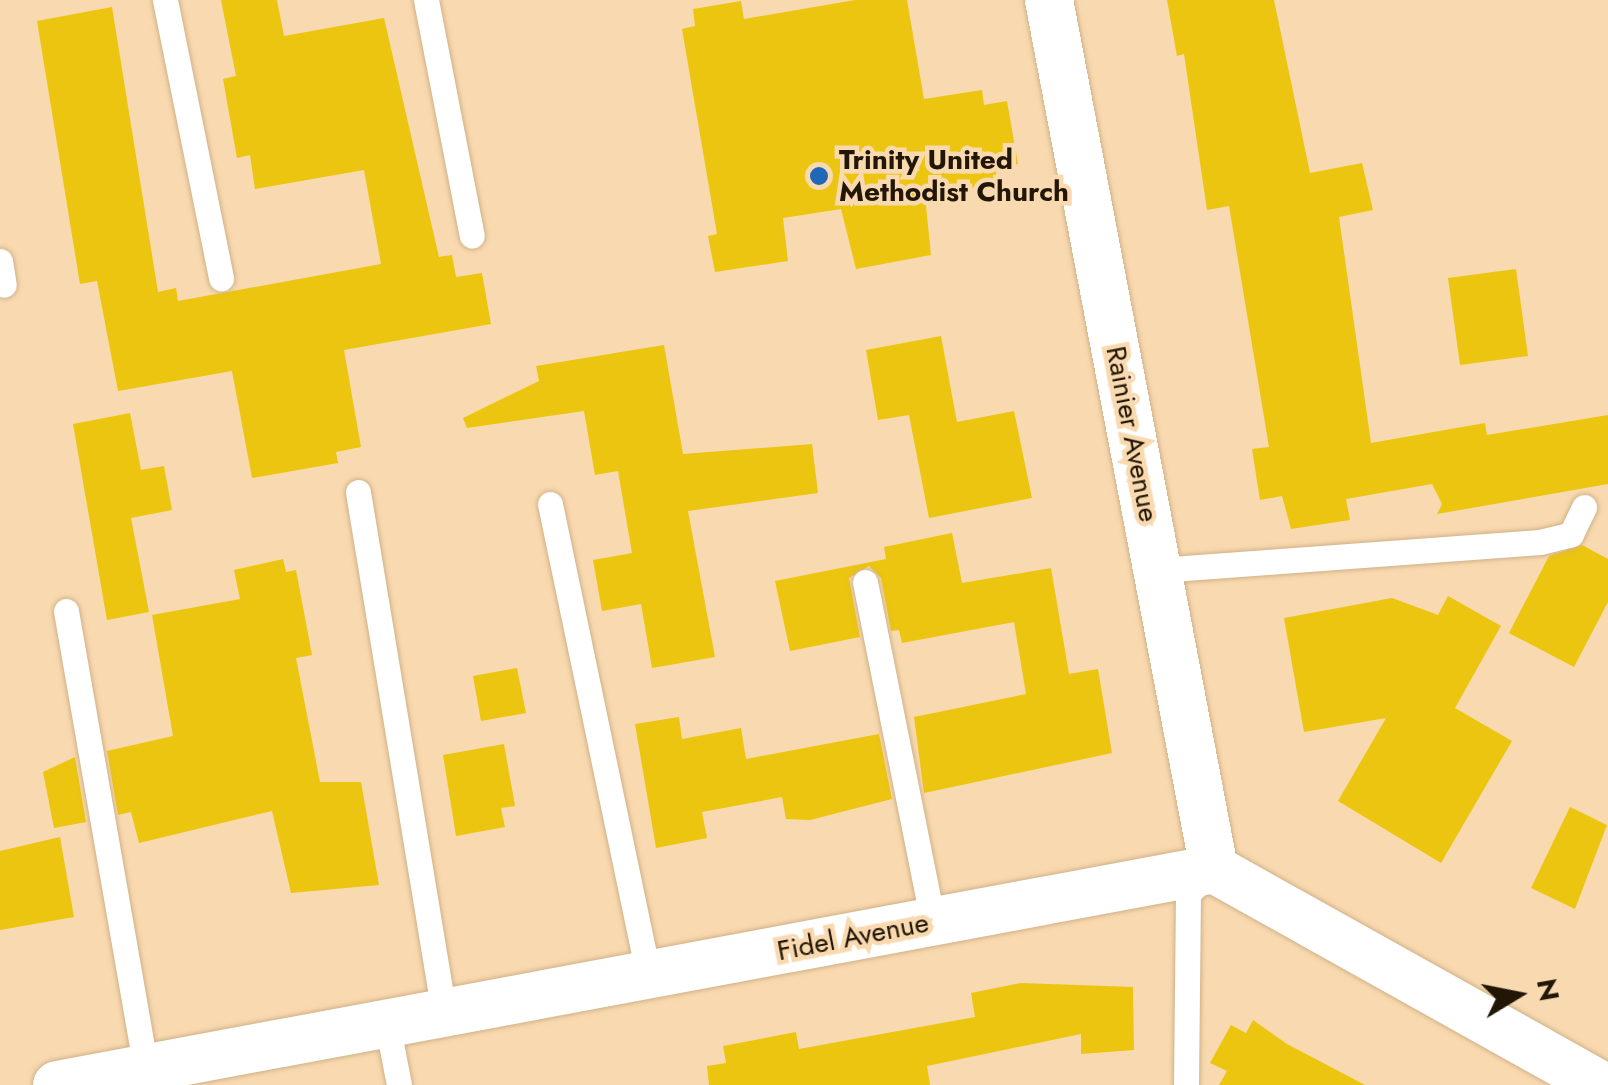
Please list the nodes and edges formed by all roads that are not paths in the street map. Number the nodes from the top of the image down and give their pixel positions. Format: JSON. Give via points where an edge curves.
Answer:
{"nodes":[{"id":1,"x":165,"y":0,"type":"edge"},
{"id":2,"x":426,"y":0,"type":"edge"},
{"id":3,"x":1049,"y":0,"type":"edge"},
{"id":4,"x":472,"y":236,"type":"dead end"},
{"id":5,"x":221,"y":278,"type":"dead end"},
{"id":6,"x":358,"y":492,"type":"dead end"},
{"id":7,"x":550,"y":504,"type":"dead end"},
{"id":8,"x":1584,"y":507,"type":"dead end"},
{"id":9,"x":1158,"y":570,"type":"junction"},
{"id":10,"x":865,"y":582,"type":"dead end"},
{"id":11,"x":66,"y":611,"type":"dead end"},
{"id":12,"x":1214,"y":869,"type":"junction"},
{"id":13,"x":933,"y":922,"type":"junction"},
{"id":14,"x":648,"y":975,"type":"junction"},
{"id":15,"x":444,"y":1013,"type":"junction"},
{"id":16,"x":388,"y":1023,"type":"junction"},
{"id":17,"x":170,"y":1072,"type":"edge"},
{"id":18,"x":57,"y":1085,"type":"edge"},
{"id":19,"x":399,"y":1085,"type":"edge"},
{"id":20,"x":1186,"y":1085,"type":"edge"},
{"id":21,"x":1601,"y":1085,"type":"edge"}],
"edges":[{"from":1,"to":5,"type":"lane"},
{"from":2,"to":4,"type":"lane"},
{"from":3,"to":9,"type":"street","name":"Rainier Avenue"},
{"from":6,"to":15,"type":"lane"},
{"from":7,"to":14,"type":"lane"},
{"from":8,"to":9,"type":"lane","via":[[1571,534],[1540,542]]},
{"from":9,"to":12,"type":"street","name":"Rainier Avenue"},
{"from":10,"to":13,"type":"lane"},
{"from":11,"to":17,"type":"lane"},
{"from":12,"to":13,"type":"street","name":"Fidel Avenue"},
{"from":12,"to":20,"type":"lane","via":[[1188,893]]},
{"from":12,"to":21,"type":"street"},
{"from":13,"to":14,"type":"street","name":"Fidel Avenue"},
{"from":14,"to":15,"type":"street","name":"Fidel Avenue"},
{"from":15,"to":16,"type":"street","name":"Fidel Avenue"},
{"from":16,"to":17,"type":"street","name":"Fidel Avenue"},
{"from":16,"to":19,"type":"lane"},
{"from":17,"to":18,"type":"street","name":"Fidel Avenue"}]}
